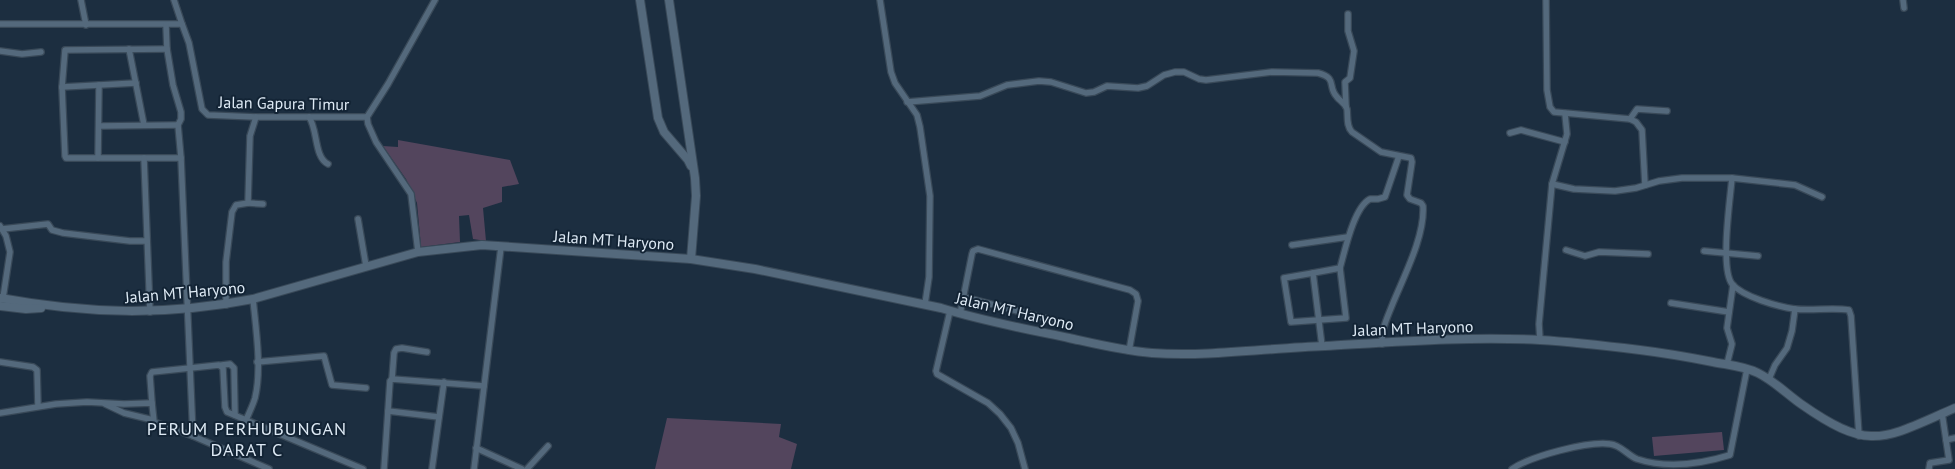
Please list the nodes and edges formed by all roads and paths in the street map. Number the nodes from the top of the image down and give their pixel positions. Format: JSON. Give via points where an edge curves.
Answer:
{"nodes":[{"id":1,"x":81,"y":0,"type":"edge"},
{"id":2,"x":174,"y":0,"type":"edge"},
{"id":3,"x":435,"y":0,"type":"edge"},
{"id":4,"x":640,"y":0,"type":"edge"},
{"id":5,"x":669,"y":0,"type":"edge"},
{"id":6,"x":880,"y":0,"type":"edge"},
{"id":7,"x":1546,"y":0,"type":"edge"},
{"id":8,"x":1903,"y":0,"type":"edge"},
{"id":9,"x":1904,"y":8,"type":"dead end"},
{"id":10,"x":1348,"y":14,"type":"dead end"},
{"id":11,"x":0,"y":24,"type":"edge"},
{"id":12,"x":182,"y":24,"type":"junction"},
{"id":13,"x":86,"y":25,"type":"junction"},
{"id":14,"x":166,"y":25,"type":"junction"},
{"id":15,"x":129,"y":49,"type":"junction"},
{"id":16,"x":167,"y":49,"type":"junction"},
{"id":17,"x":0,"y":51,"type":"edge"},
{"id":18,"x":42,"y":52,"type":"dead end"},
{"id":19,"x":136,"y":83,"type":"junction"},
{"id":20,"x":99,"y":84,"type":"junction"},
{"id":21,"x":62,"y":87,"type":"junction"},
{"id":22,"x":906,"y":102,"type":"junction"},
{"id":23,"x":1346,"y":106,"type":"junction"},
{"id":24,"x":1667,"y":111,"type":"dead end"},
{"id":25,"x":1565,"y":114,"type":"junction"},
{"id":26,"x":256,"y":117,"type":"junction"},
{"id":27,"x":309,"y":117,"type":"junction"},
{"id":28,"x":367,"y":117,"type":"junction"},
{"id":29,"x":1630,"y":119,"type":"junction"},
{"id":30,"x":144,"y":125,"type":"junction"},
{"id":31,"x":178,"y":125,"type":"junction"},
{"id":32,"x":100,"y":126,"type":"junction"},
{"id":33,"x":1510,"y":134,"type":"dead end"},
{"id":34,"x":1565,"y":142,"type":"junction"},
{"id":35,"x":1400,"y":156,"type":"junction"},
{"id":36,"x":98,"y":158,"type":"junction"},
{"id":37,"x":144,"y":158,"type":"junction"},
{"id":38,"x":181,"y":158,"type":"junction"},
{"id":39,"x":328,"y":164,"type":"dead end"},
{"id":40,"x":695,"y":178,"type":"junction"},
{"id":41,"x":1732,"y":178,"type":"junction"},
{"id":42,"x":1552,"y":184,"type":"junction"},
{"id":43,"x":1645,"y":185,"type":"junction"},
{"id":44,"x":1822,"y":197,"type":"dead end"},
{"id":45,"x":248,"y":203,"type":"junction"},
{"id":46,"x":263,"y":204,"type":"dead end"},
{"id":47,"x":358,"y":219,"type":"dead end"},
{"id":48,"x":1,"y":228,"type":"edge"},
{"id":49,"x":1348,"y":237,"type":"junction"},
{"id":50,"x":147,"y":240,"type":"junction"},
{"id":51,"x":1292,"y":245,"type":"dead end"},
{"id":52,"x":501,"y":247,"type":"junction"},
{"id":53,"x":1566,"y":250,"type":"dead end"},
{"id":54,"x":1704,"y":251,"type":"dead end"},
{"id":55,"x":418,"y":252,"type":"junction"},
{"id":56,"x":1648,"y":254,"type":"dead end"},
{"id":57,"x":1726,"y":254,"type":"junction"},
{"id":58,"x":1758,"y":256,"type":"dead end"},
{"id":59,"x":691,"y":259,"type":"junction"},
{"id":60,"x":366,"y":266,"type":"junction"},
{"id":61,"x":1340,"y":268,"type":"junction"},
{"id":62,"x":1312,"y":272,"type":"junction"},
{"id":63,"x":1733,"y":285,"type":"junction"},
{"id":64,"x":964,"y":297,"type":"junction"},
{"id":65,"x":253,"y":299,"type":"junction"},
{"id":66,"x":1,"y":300,"type":"edge"},
{"id":67,"x":1671,"y":303,"type":"dead end"},
{"id":68,"x":925,"y":304,"type":"junction"},
{"id":69,"x":226,"y":305,"type":"junction"},
{"id":70,"x":187,"y":309,"type":"junction"},
{"id":71,"x":1795,"y":309,"type":"junction"},
{"id":72,"x":950,"y":311,"type":"junction"},
{"id":73,"x":150,"y":312,"type":"junction"},
{"id":74,"x":1729,"y":312,"type":"junction"},
{"id":75,"x":960,"y":314,"type":"junction"},
{"id":76,"x":1318,"y":320,"type":"junction"},
{"id":77,"x":1064,"y":323,"type":"dead end"},
{"id":78,"x":1540,"y":340,"type":"junction"},
{"id":79,"x":1382,"y":344,"type":"junction"},
{"id":80,"x":1322,"y":346,"type":"junction"},
{"id":81,"x":1129,"y":351,"type":"junction"},
{"id":82,"x":427,"y":352,"type":"dead end"},
{"id":83,"x":0,"y":362,"type":"edge"},
{"id":84,"x":257,"y":362,"type":"junction"},
{"id":85,"x":1727,"y":364,"type":"junction"},
{"id":86,"x":222,"y":366,"type":"junction"},
{"id":87,"x":190,"y":367,"type":"junction"},
{"id":88,"x":1748,"y":368,"type":"junction"},
{"id":89,"x":392,"y":379,"type":"junction"},
{"id":90,"x":1769,"y":379,"type":"junction"},
{"id":91,"x":444,"y":382,"type":"junction"},
{"id":92,"x":484,"y":386,"type":"junction"},
{"id":93,"x":366,"y":388,"type":"dead end"},
{"id":94,"x":103,"y":403,"type":"junction"},
{"id":95,"x":152,"y":403,"type":"junction"},
{"id":96,"x":38,"y":406,"type":"junction"},
{"id":97,"x":1955,"y":408,"type":"edge"},
{"id":98,"x":388,"y":411,"type":"junction"},
{"id":99,"x":0,"y":413,"type":"edge"},
{"id":100,"x":1942,"y":413,"type":"junction"},
{"id":101,"x":235,"y":415,"type":"junction"},
{"id":102,"x":439,"y":417,"type":"junction"},
{"id":103,"x":153,"y":420,"type":"junction"},
{"id":104,"x":246,"y":420,"type":"junction"},
{"id":105,"x":193,"y":436,"type":"junction"},
{"id":106,"x":1860,"y":436,"type":"junction"},
{"id":107,"x":1955,"y":438,"type":"edge"},
{"id":108,"x":1946,"y":440,"type":"junction"},
{"id":109,"x":548,"y":446,"type":"dead end"},
{"id":110,"x":476,"y":448,"type":"junction"},
{"id":111,"x":269,"y":469,"type":"edge"},
{"id":112,"x":363,"y":469,"type":"edge"},
{"id":113,"x":384,"y":469,"type":"edge"},
{"id":114,"x":432,"y":469,"type":"edge"},
{"id":115,"x":474,"y":469,"type":"edge"},
{"id":116,"x":522,"y":469,"type":"edge"},
{"id":117,"x":527,"y":469,"type":"edge"},
{"id":118,"x":1025,"y":469,"type":"edge"},
{"id":119,"x":1512,"y":469,"type":"edge"},
{"id":120,"x":1929,"y":469,"type":"edge"}],
"edges":[{"from":1,"to":13,"type":"street"},
{"from":2,"to":12,"type":"street"},
{"from":3,"to":28,"type":"street"},
{"from":4,"to":40,"type":"main road","via":[[658,118],[664,132],[688,160]]},
{"from":5,"to":40,"type":"main road"},
{"from":6,"to":22,"type":"street","via":[[891,72]]},
{"from":7,"to":25,"type":"street","via":[[1547,90],[1550,107],[1554,112]]},
{"from":8,"to":9,"type":"street"},
{"from":10,"to":23,"type":"street","via":[[1348,31],[1354,51],[1350,78],[1345,82]]},
{"from":11,"to":13,"type":"street"},
{"from":12,"to":14,"type":"street"},
{"from":12,"to":26,"type":"street","name":"Jalan Gapura Timur","via":[[205,113],[211,116]]},
{"from":13,"to":14,"type":"street"},
{"from":14,"to":16,"type":"street"},
{"from":15,"to":16,"type":"street"},
{"from":15,"to":19,"type":"street"},
{"from":15,"to":21,"type":"street","via":[[65,50]]},
{"from":16,"to":31,"type":"street","via":[[181,112]]},
{"from":17,"to":18,"type":"street"},
{"from":19,"to":20,"type":"street"},
{"from":19,"to":30,"type":"street"},
{"from":20,"to":21,"type":"street"},
{"from":20,"to":32,"type":"street"},
{"from":21,"to":36,"type":"street","via":[[65,157]]},
{"from":22,"to":23,"type":"street","via":[[980,96],[1007,85],[1039,81],[1086,93],[1107,86],[1147,86],[1175,72],[1206,80],[1272,72],[1326,75],[1331,80],[1335,95]]},
{"from":22,"to":68,"type":"street","via":[[917,116],[920,127],[930,196],[929,277]]},
{"from":23,"to":35,"type":"street","via":[[1352,132],[1381,152]]},
{"from":24,"to":29,"type":"street","via":[[1637,109]]},
{"from":25,"to":29,"type":"street"},
{"from":25,"to":34,"type":"street"},
{"from":26,"to":27,"type":"street","name":"Jalan Gapura Timur"},
{"from":26,"to":45,"type":"street","via":[[250,136]]},
{"from":27,"to":28,"type":"street","name":"Jalan Gapura Timur"},
{"from":27,"to":39,"type":"street","via":[[321,159]]},
{"from":28,"to":55,"type":"street","via":[[376,142],[411,194]]},
{"from":29,"to":43,"type":"street","via":[[1642,130]]},
{"from":30,"to":31,"type":"street"},
{"from":30,"to":32,"type":"street"},
{"from":31,"to":38,"type":"street"},
{"from":32,"to":36,"type":"street"},
{"from":33,"to":34,"type":"street","via":[[1520,130]]},
{"from":34,"to":42,"type":"street"},
{"from":35,"to":49,"type":"street","via":[[1385,197],[1366,201],[1361,206]]},
{"from":35,"to":79,"type":"street","via":[[1411,158],[1406,193],[1421,203],[1423,212],[1415,247],[1383,327]]},
{"from":36,"to":37,"type":"street"},
{"from":37,"to":38,"type":"street"},
{"from":37,"to":50,"type":"street"},
{"from":38,"to":70,"type":"street"},
{"from":40,"to":59,"type":"main road"},
{"from":41,"to":43,"type":"street","via":[[1682,178]]},
{"from":41,"to":44,"type":"street","via":[[1795,185]]},
{"from":41,"to":57,"type":"street"},
{"from":42,"to":43,"type":"street","via":[[1574,190],[1615,191]]},
{"from":42,"to":78,"type":"street"},
{"from":45,"to":46,"type":"street"},
{"from":45,"to":69,"type":"street","via":[[236,205],[232,212],[226,262]]},
{"from":47,"to":60,"type":"street"},
{"from":48,"to":50,"type":"street","via":[[48,224],[52,230],[63,233]]},
{"from":48,"to":66,"type":"street","via":[[10,252]]},
{"from":49,"to":51,"type":"street"},
{"from":49,"to":61,"type":"street"},
{"from":50,"to":73,"type":"street"},
{"from":52,"to":55,"type":"main road","name":"Jalan MT Haryono","via":[[467,246]]},
{"from":52,"to":59,"type":"main road","name":"Jalan MT Haryono"},
{"from":52,"to":92,"type":"street"},
{"from":53,"to":56,"type":"street","via":[[1585,256],[1599,252]]},
{"from":54,"to":57,"type":"street"},
{"from":55,"to":60,"type":"main road","name":"Jalan MT Haryono"},
{"from":57,"to":58,"type":"street"},
{"from":57,"to":63,"type":"street","via":[[1726,272]]},
{"from":59,"to":68,"type":"main road","name":"Jalan MT Haryono"},
{"from":60,"to":65,"type":"main road","name":"Jalan MT Haryono"},
{"from":61,"to":62,"type":"street"},
{"from":61,"to":76,"type":"street","via":[[1347,317]]},
{"from":62,"to":76,"type":"street"},
{"from":62,"to":76,"type":"street","via":[[1284,280],[1291,322]]},
{"from":63,"to":71,"type":"street","via":[[1752,296]]},
{"from":63,"to":74,"type":"street"},
{"from":64,"to":75,"type":"street"},
{"from":64,"to":77,"type":"street"},
{"from":64,"to":81,"type":"street","via":[[972,254],[978,249],[1130,290],[1138,301]]},
{"from":65,"to":69,"type":"main road","name":"Jalan MT Haryono"},
{"from":65,"to":84,"type":"street"},
{"from":66,"to":73,"type":"main road","name":"Jalan MT Haryono","via":[[26,309],[53,307]]},
{"from":67,"to":74,"type":"street"},
{"from":68,"to":72,"type":"main road","name":"Jalan MT Haryono"},
{"from":69,"to":70,"type":"main road","name":"Jalan MT Haryono"},
{"from":70,"to":73,"type":"main road","name":"Jalan MT Haryono"},
{"from":70,"to":87,"type":"street"},
{"from":71,"to":90,"type":"street","via":[[1787,348]]},
{"from":71,"to":106,"type":"street","via":[[1849,310]]},
{"from":72,"to":75,"type":"main road","name":"Jalan MT Haryono"},
{"from":72,"to":118,"type":"street","via":[[937,374],[988,403],[1000,414],[1011,428]]},
{"from":74,"to":85,"type":"street","via":[[1727,328],[1732,344]]},
{"from":75,"to":81,"type":"main road","name":"Jalan MT Haryono"},
{"from":76,"to":80,"type":"street"},
{"from":78,"to":79,"type":"main road","name":"Jalan MT Haryono"},
{"from":78,"to":85,"type":"main road","name":"Jalan MT Haryono","via":[[1641,350]]},
{"from":79,"to":80,"type":"main road","name":"Jalan MT Haryono"},
{"from":80,"to":81,"type":"main road","name":"Jalan MT Haryono","via":[[1191,355]]},
{"from":82,"to":89,"type":"street","via":[[396,349]]},
{"from":83,"to":96,"type":"street","via":[[37,370]]},
{"from":84,"to":93,"type":"street","via":[[324,356],[332,385]]},
{"from":84,"to":104,"type":"street","via":[[255,398]]},
{"from":85,"to":88,"type":"main road","name":"Jalan MT Haryono"},
{"from":86,"to":87,"type":"street"},
{"from":86,"to":101,"type":"street","via":[[225,408]]},
{"from":86,"to":101,"type":"street","via":[[230,364],[234,368]]},
{"from":87,"to":95,"type":"street","via":[[152,372]]},
{"from":87,"to":105,"type":"street"},
{"from":88,"to":90,"type":"main road","name":"Jalan MT Haryono"},
{"from":88,"to":119,"type":"street","via":[[1730,455],[1702,463],[1675,465],[1634,458],[1614,444],[1606,444],[1567,448]]},
{"from":89,"to":91,"type":"street"},
{"from":89,"to":98,"type":"street"},
{"from":90,"to":106,"type":"main road","name":"Jalan MT Haryono","via":[[1838,428]]},
{"from":91,"to":92,"type":"street"},
{"from":91,"to":102,"type":"street"},
{"from":92,"to":110,"type":"street"},
{"from":94,"to":95,"type":"street"},
{"from":94,"to":96,"type":"street"},
{"from":94,"to":103,"type":"street","via":[[124,413]]},
{"from":95,"to":103,"type":"street"},
{"from":96,"to":99,"type":"street"},
{"from":97,"to":100,"type":"main road","name":"Jalan MT Haryono"},
{"from":98,"to":102,"type":"street"},
{"from":98,"to":113,"type":"street"},
{"from":100,"to":106,"type":"main road","name":"Jalan MT Haryono","via":[[1891,435]]},
{"from":100,"to":108,"type":"street"},
{"from":101,"to":104,"type":"street"},
{"from":102,"to":114,"type":"street"},
{"from":103,"to":105,"type":"street"},
{"from":104,"to":112,"type":"street"},
{"from":105,"to":111,"type":"street"},
{"from":107,"to":108,"type":"street"},
{"from":108,"to":120,"type":"street","via":[[1948,460],[1930,463]]},
{"from":109,"to":117,"type":"street"},
{"from":110,"to":115,"type":"street"},
{"from":110,"to":116,"type":"street"}]}
